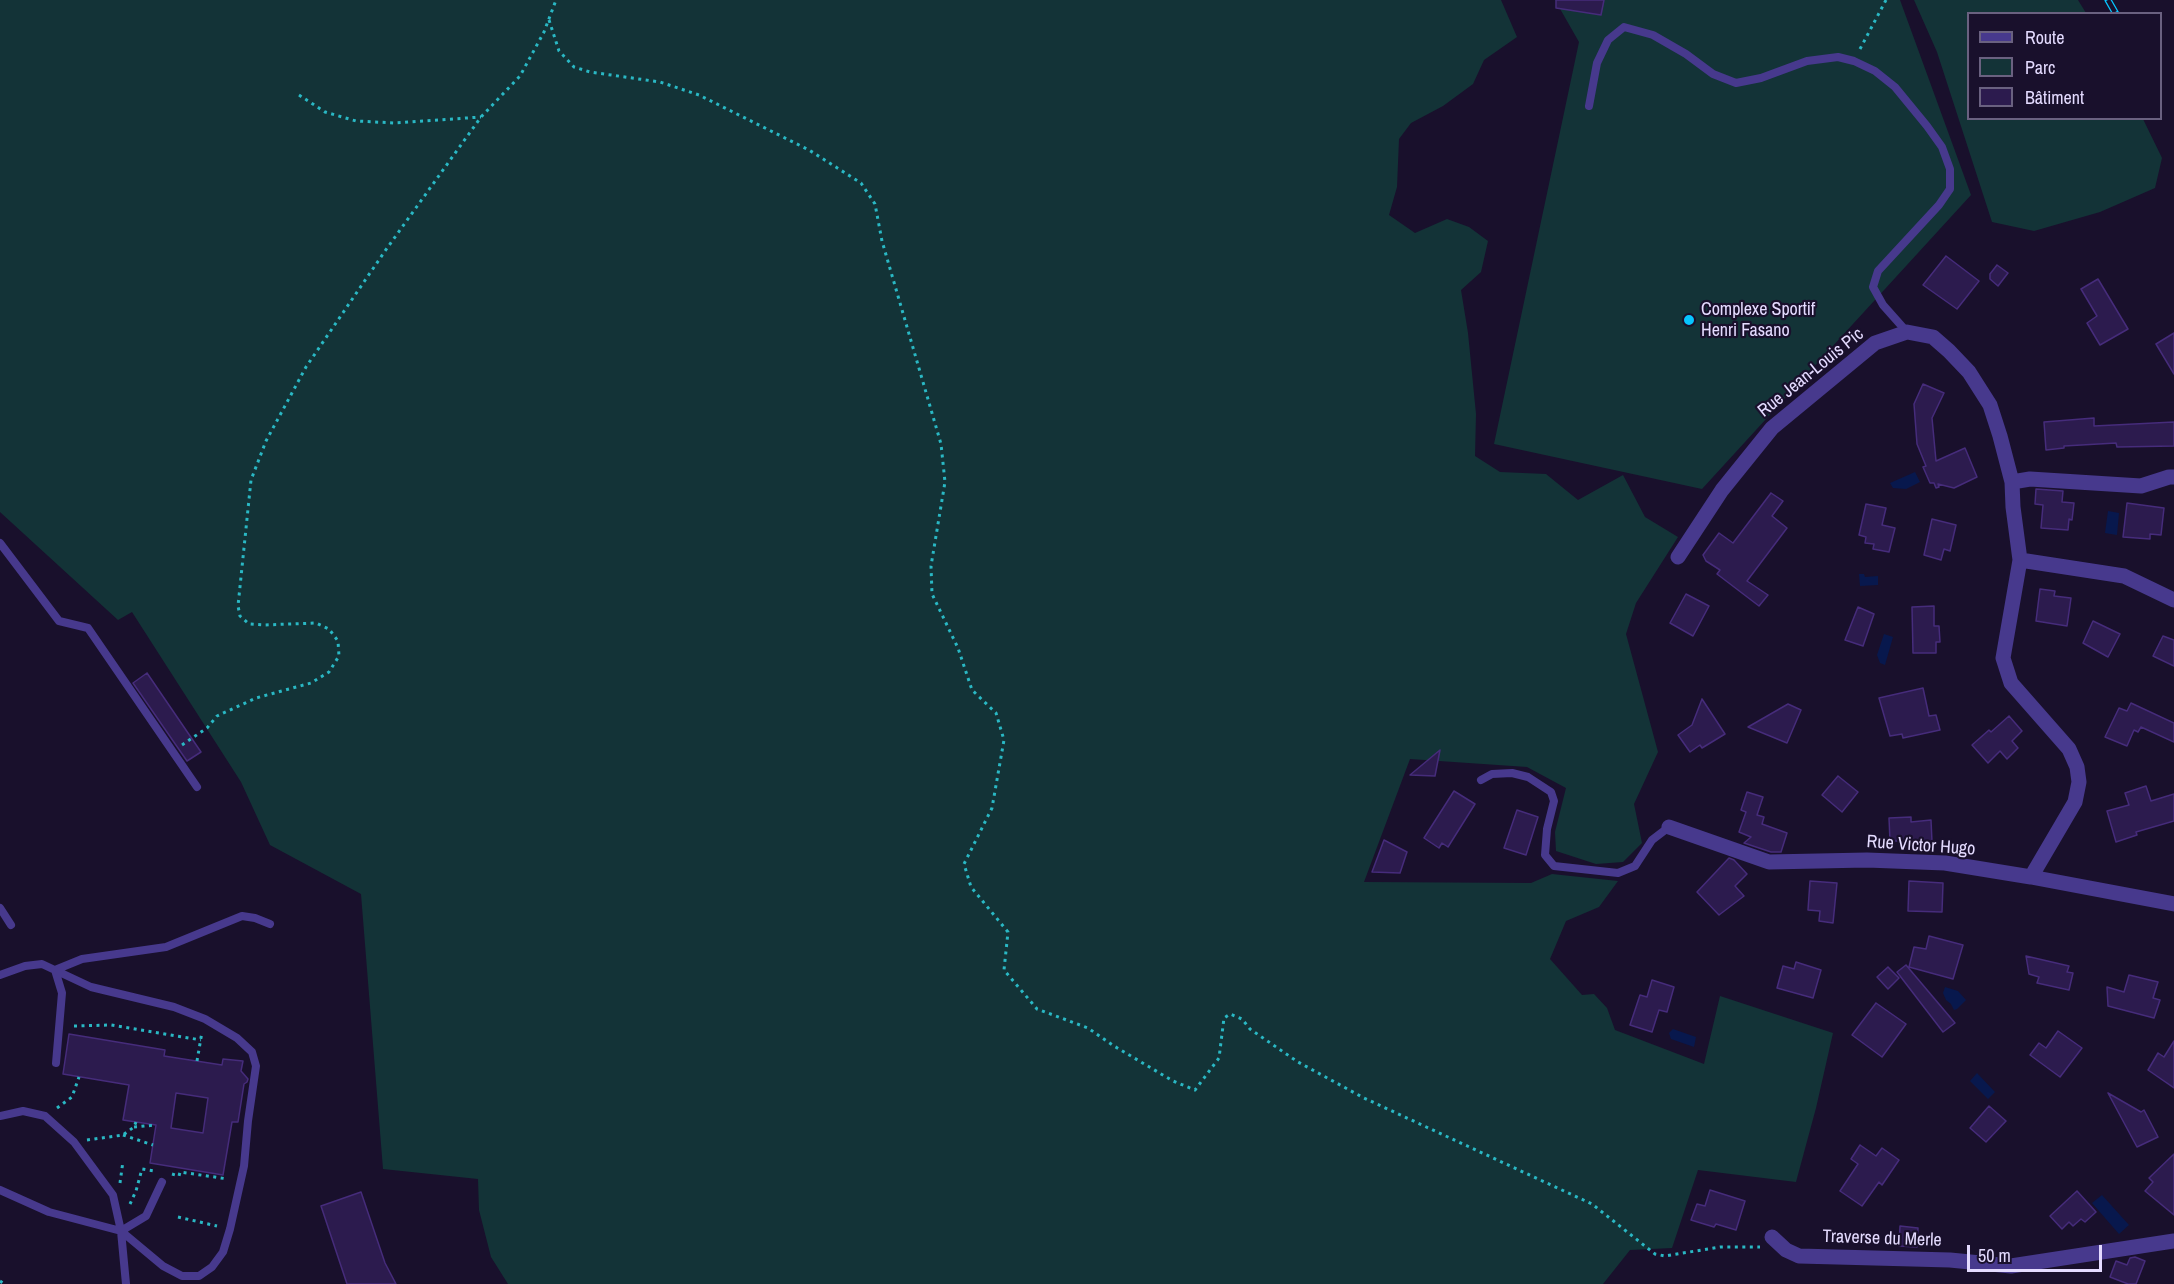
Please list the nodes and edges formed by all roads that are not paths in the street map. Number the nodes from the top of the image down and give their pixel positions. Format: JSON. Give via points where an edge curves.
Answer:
{"nodes":[{"id":1,"x":1589,"y":106,"type":"dead end"},
{"id":2,"x":1907,"y":332,"type":"junction"},
{"id":3,"x":2174,"y":477,"type":"edge"},
{"id":4,"x":2012,"y":482,"type":"junction"},
{"id":5,"x":0,"y":543,"type":"edge"},
{"id":6,"x":1678,"y":557,"type":"dead end"},
{"id":7,"x":2020,"y":560,"type":"junction"},
{"id":8,"x":2174,"y":600,"type":"edge"},
{"id":9,"x":1481,"y":780,"type":"dead end"},
{"id":10,"x":197,"y":787,"type":"dead end"},
{"id":11,"x":1669,"y":827,"type":"joint"},
{"id":12,"x":2031,"y":877,"type":"junction"},
{"id":13,"x":2174,"y":904,"type":"edge"},
{"id":14,"x":0,"y":908,"type":"edge"},
{"id":15,"x":270,"y":924,"type":"dead end"},
{"id":16,"x":11,"y":925,"type":"dead end"},
{"id":17,"x":55,"y":970,"type":"junction"},
{"id":18,"x":0,"y":975,"type":"edge"},
{"id":19,"x":56,"y":1063,"type":"dead end"},
{"id":20,"x":0,"y":1116,"type":"edge"},
{"id":21,"x":162,"y":1182,"type":"dead end"},
{"id":22,"x":0,"y":1191,"type":"edge"},
{"id":23,"x":122,"y":1231,"type":"junction"},
{"id":24,"x":1772,"y":1237,"type":"road end"},
{"id":25,"x":2174,"y":1241,"type":"edge"},
{"id":26,"x":126,"y":1284,"type":"edge"}],
"edges":[{"from":1,"to":2,"type":"lane","via":[[1597,63],[1608,40],[1624,27],[1653,35],[1713,74],[1736,83],[1807,61],[1838,57],[1875,71],[1895,87],[1942,147],[1950,168],[1950,189],[1878,271],[1873,287]]},
{"from":2,"to":4,"type":"street","via":[[1933,337],[1969,372],[1990,405]]},
{"from":2,"to":6,"type":"street","name":"Rue Jean-Louis Pic","via":[[1875,343],[1772,428],[1722,490]]},
{"from":3,"to":4,"type":"street","via":[[2142,486],[2030,479]]},
{"from":4,"to":7,"type":"street"},
{"from":5,"to":10,"type":"lane","via":[[59,621],[88,628]]},
{"from":7,"to":8,"type":"street","via":[[2124,576]]},
{"from":7,"to":12,"type":"street","via":[[2003,658],[2011,683],[2069,749],[2079,782],[2075,802]]},
{"from":9,"to":11,"type":"lane","via":[[1492,774],[1512,773],[1528,777],[1551,792],[1554,801],[1546,830],[1545,855],[1554,866],[1617,873],[1635,866],[1653,840]]},
{"from":11,"to":12,"type":"street","name":"Rue Victor Hugo","via":[[1769,862],[1945,863]]},
{"from":12,"to":13,"type":"street","name":"Rue Victor Hugo"},
{"from":14,"to":16,"type":"lane"},
{"from":15,"to":17,"type":"lane","via":[[242,916],[166,947],[82,959]]},
{"from":17,"to":18,"type":"lane","via":[[42,964]]},
{"from":17,"to":19,"type":"lane","via":[[62,993]]},
{"from":17,"to":23,"type":"lane","via":[[91,987],[174,1007],[205,1019],[237,1038],[252,1052],[256,1066],[244,1166],[223,1252],[212,1268],[199,1276],[182,1276],[163,1266]]},
{"from":20,"to":23,"type":"lane","via":[[23,1111],[45,1116],[74,1142],[113,1195]]},
{"from":21,"to":23,"type":"lane","via":[[146,1216]]},
{"from":22,"to":23,"type":"lane","via":[[49,1212]]},
{"from":23,"to":26,"type":"lane"},
{"from":24,"to":25,"type":"street","name":"Traverse du Merle","via":[[1799,1256],[1950,1260],[2011,1266]]}]}
